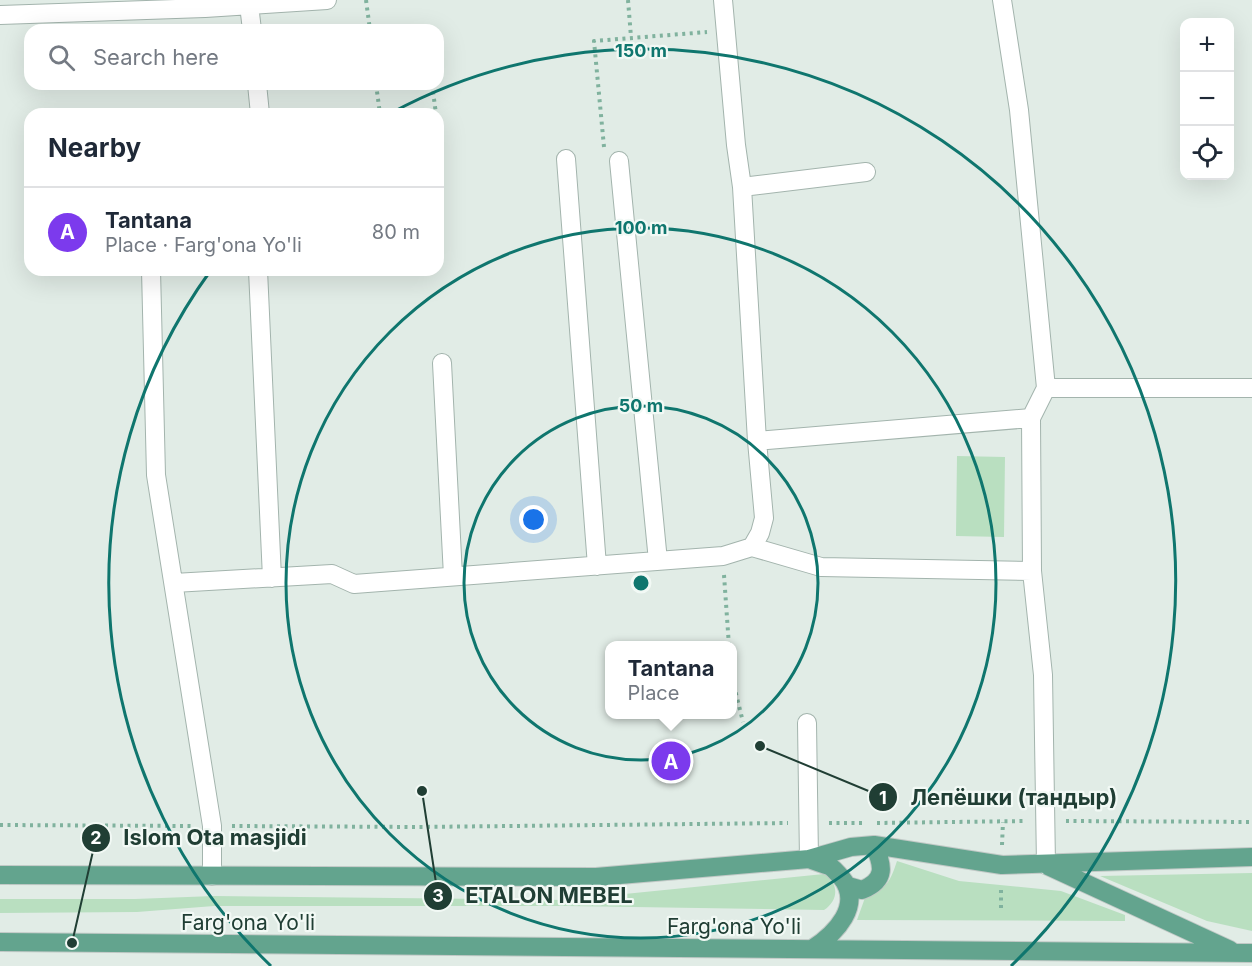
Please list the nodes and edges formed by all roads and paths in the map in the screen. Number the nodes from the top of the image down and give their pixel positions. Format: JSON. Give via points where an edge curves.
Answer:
{"nodes":[{"id":1,"x":327,"y":0,"type":"edge"},
{"id":2,"x":366,"y":0,"type":"edge"},
{"id":3,"x":628,"y":0,"type":"edge"},
{"id":4,"x":723,"y":0,"type":"edge"},
{"id":5,"x":1002,"y":0,"type":"edge"},
{"id":6,"x":297,"y":1,"type":"edge"},
{"id":7,"x":249,"y":5,"type":"junction"},
{"id":8,"x":0,"y":15,"type":"edge"},
{"id":9,"x":251,"y":24,"type":"edge"},
{"id":10,"x":369,"y":24,"type":"edge"},
{"id":11,"x":726,"y":30,"type":"junction"},
{"id":12,"x":631,"y":37,"type":"junction"},
{"id":13,"x":258,"y":90,"type":"edge"},
{"id":14,"x":377,"y":90,"type":"edge"},
{"id":15,"x":433,"y":90,"type":"edge"},
{"id":16,"x":259,"y":108,"type":"edge"},
{"id":17,"x":379,"y":108,"type":"edge"},
{"id":18,"x":435,"y":108,"type":"edge"},
{"id":19,"x":612,"y":156,"type":"joint"},
{"id":20,"x":566,"y":159,"type":"dead end"},
{"id":21,"x":866,"y":172,"type":"dead end"},
{"id":22,"x":742,"y":187,"type":"junction"},
{"id":23,"x":151,"y":276,"type":"edge"},
{"id":24,"x":258,"y":276,"type":"edge"},
{"id":25,"x":442,"y":363,"type":"dead end"},
{"id":26,"x":1046,"y":388,"type":"junction"},
{"id":27,"x":1252,"y":388,"type":"edge"},
{"id":28,"x":1031,"y":418,"type":"junction"},
{"id":29,"x":757,"y":441,"type":"junction"},
{"id":30,"x":752,"y":547,"type":"junction"},
{"id":31,"x":723,"y":556,"type":"junction"},
{"id":32,"x":658,"y":561,"type":"junction"},
{"id":33,"x":597,"y":566,"type":"junction"},
{"id":34,"x":1032,"y":571,"type":"junction"},
{"id":35,"x":453,"y":576,"type":"junction"},
{"id":36,"x":272,"y":578,"type":"junction"},
{"id":37,"x":174,"y":583,"type":"junction"},
{"id":38,"x":729,"y":641,"type":"edge"},
{"id":39,"x":737,"y":698,"type":"edge"},
{"id":40,"x":743,"y":722,"type":"dead end"},
{"id":41,"x":807,"y":723,"type":"dead end"},
{"id":42,"x":1044,"y":821,"type":"junction"},
{"id":43,"x":1003,"y":822,"type":"junction"},
{"id":44,"x":1252,"y":822,"type":"edge"},
{"id":45,"x":809,"y":823,"type":"junction"},
{"id":46,"x":0,"y":825,"type":"edge"},
{"id":47,"x":212,"y":826,"type":"junction"},
{"id":48,"x":874,"y":845,"type":"junction"},
{"id":49,"x":1002,"y":845,"type":"dead end"},
{"id":50,"x":1252,"y":856,"type":"edge"},
{"id":51,"x":809,"y":859,"type":"junction"},
{"id":52,"x":1046,"y":865,"type":"junction"},
{"id":53,"x":0,"y":875,"type":"edge"},
{"id":54,"x":212,"y":876,"type":"junction"},
{"id":55,"x":1002,"y":885,"type":"dead end"},
{"id":56,"x":848,"y":886,"type":"junction"},
{"id":57,"x":1001,"y":908,"type":"dead end"},
{"id":58,"x":0,"y":942,"type":"edge"},
{"id":59,"x":812,"y":949,"type":"junction"},
{"id":60,"x":1245,"y":953,"type":"edge"}],
"edges":[{"from":1,"to":6,"type":"lane"},
{"from":2,"to":10,"type":"path"},
{"from":3,"to":12,"type":"path"},
{"from":4,"to":11,"type":"lane"},
{"from":5,"to":26,"type":"lane","via":[[1019,111]]},
{"from":6,"to":7,"type":"lane"},
{"from":7,"to":8,"type":"lane"},
{"from":7,"to":9,"type":"lane"},
{"from":11,"to":12,"type":"path"},
{"from":11,"to":22,"type":"lane"},
{"from":12,"to":19,"type":"path","via":[[594,41]]},
{"from":13,"to":16,"type":"lane"},
{"from":14,"to":17,"type":"path"},
{"from":15,"to":18,"type":"path"},
{"from":19,"to":32,"type":"lane"},
{"from":20,"to":33,"type":"lane"},
{"from":21,"to":22,"type":"lane"},
{"from":22,"to":29,"type":"lane"},
{"from":23,"to":37,"type":"lane","via":[[156,475]]},
{"from":24,"to":36,"type":"lane"},
{"from":25,"to":35,"type":"lane"},
{"from":26,"to":27,"type":"lane"},
{"from":26,"to":28,"type":"lane"},
{"from":28,"to":29,"type":"lane"},
{"from":28,"to":34,"type":"lane"},
{"from":29,"to":30,"type":"lane","via":[[764,518]]},
{"from":30,"to":31,"type":"lane"},
{"from":30,"to":34,"type":"lane","via":[[821,567]]},
{"from":31,"to":32,"type":"lane"},
{"from":31,"to":38,"type":"path"},
{"from":32,"to":33,"type":"lane"},
{"from":33,"to":35,"type":"lane"},
{"from":34,"to":42,"type":"lane","via":[[1043,675]]},
{"from":35,"to":36,"type":"lane","via":[[354,584],[332,574]]},
{"from":36,"to":37,"type":"lane"},
{"from":37,"to":47,"type":"lane"},
{"from":39,"to":40,"type":"path"},
{"from":41,"to":45,"type":"lane"},
{"from":42,"to":43,"type":"path"},
{"from":42,"to":44,"type":"path"},
{"from":42,"to":52,"type":"lane"},
{"from":43,"to":45,"type":"path"},
{"from":43,"to":49,"type":"path"},
{"from":45,"to":47,"type":"path"},
{"from":45,"to":51,"type":"lane"},
{"from":46,"to":47,"type":"path"},
{"from":47,"to":54,"type":"lane"},
{"from":48,"to":51,"type":"main road"},
{"from":48,"to":52,"type":"main road","via":[[1002,865]]},
{"from":48,"to":56,"type":"main road","via":[[882,863],[877,880],[862,890]]},
{"from":50,"to":52,"type":"main road"},
{"from":51,"to":54,"type":"main road","via":[[596,877]]},
{"from":51,"to":56,"type":"main road","via":[[833,868]]},
{"from":52,"to":60,"type":"main road"},
{"from":53,"to":54,"type":"main road"},
{"from":55,"to":57,"type":"path"},
{"from":56,"to":59,"type":"main road","via":[[848,907],[843,919],[827,939]]},
{"from":58,"to":59,"type":"main road","name":"Farg'ona Yo'li"},
{"from":59,"to":60,"type":"main road","name":"Farg'ona Yo'li"}]}
